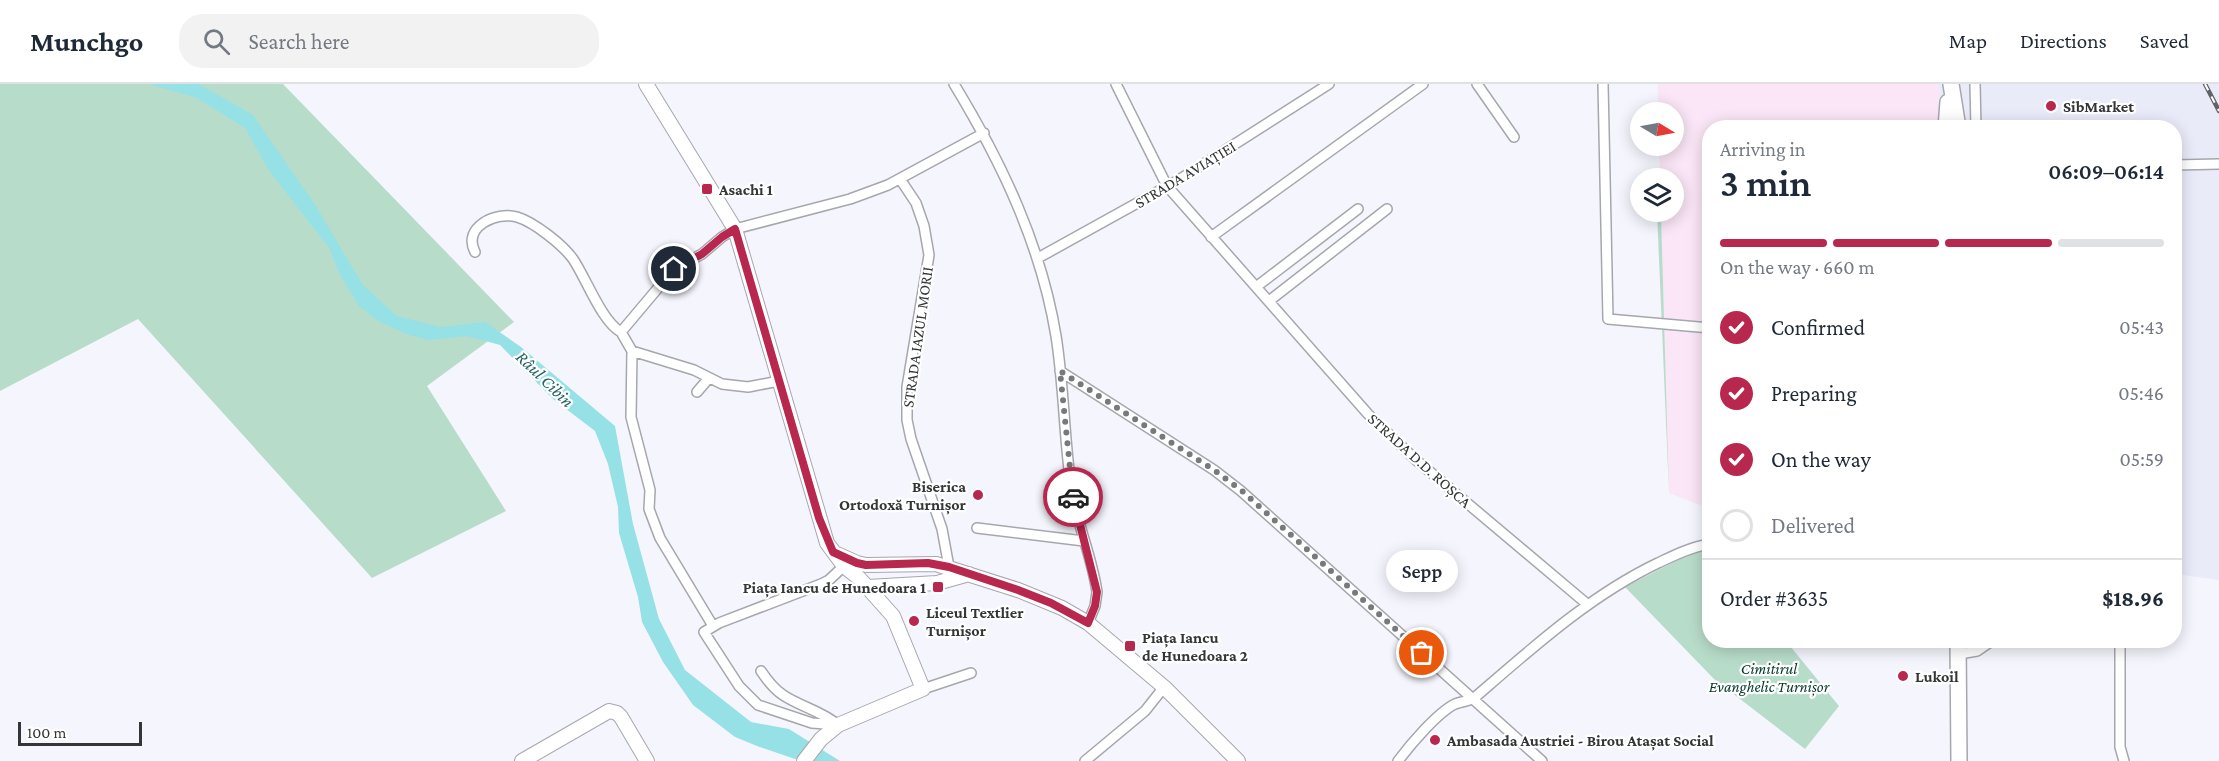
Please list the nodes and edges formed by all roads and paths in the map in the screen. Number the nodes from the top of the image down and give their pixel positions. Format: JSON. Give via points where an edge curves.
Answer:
{"nodes":[{"id":1,"x":646,"y":84,"type":"edge"},
{"id":2,"x":954,"y":84,"type":"edge"},
{"id":3,"x":1116,"y":84,"type":"edge"},
{"id":4,"x":1329,"y":84,"type":"edge"},
{"id":5,"x":1423,"y":84,"type":"edge"},
{"id":6,"x":1477,"y":84,"type":"edge"},
{"id":7,"x":1603,"y":84,"type":"edge"},
{"id":8,"x":1950,"y":84,"type":"edge"},
{"id":9,"x":1975,"y":84,"type":"edge"},
{"id":10,"x":1947,"y":120,"type":"edge"},
{"id":11,"x":1957,"y":120,"type":"edge"},
{"id":12,"x":1976,"y":120,"type":"edge"},
{"id":13,"x":984,"y":133,"type":"junction"},
{"id":14,"x":1514,"y":137,"type":"dead end"},
{"id":15,"x":2219,"y":164,"type":"edge"},
{"id":16,"x":2182,"y":165,"type":"edge"},
{"id":17,"x":900,"y":179,"type":"junction"},
{"id":18,"x":1167,"y":186,"type":"junction"},
{"id":19,"x":1358,"y":209,"type":"dead end"},
{"id":20,"x":1387,"y":209,"type":"dead end"},
{"id":21,"x":735,"y":229,"type":"junction"},
{"id":22,"x":1212,"y":237,"type":"junction"},
{"id":23,"x":475,"y":252,"type":"dead end"},
{"id":24,"x":1038,"y":258,"type":"junction"},
{"id":25,"x":1256,"y":287,"type":"junction"},
{"id":26,"x":1269,"y":301,"type":"junction"},
{"id":27,"x":1702,"y":327,"type":"edge"},
{"id":28,"x":621,"y":332,"type":"junction"},
{"id":29,"x":632,"y":351,"type":"junction"},
{"id":30,"x":1060,"y":371,"type":"junction"},
{"id":31,"x":709,"y":378,"type":"junction"},
{"id":32,"x":779,"y":381,"type":"junction"},
{"id":33,"x":697,"y":392,"type":"dead end"},
{"id":34,"x":977,"y":528,"type":"dead end"},
{"id":35,"x":1084,"y":541,"type":"junction"},
{"id":36,"x":1702,"y":546,"type":"edge"},
{"id":37,"x":833,"y":552,"type":"junction"},
{"id":38,"x":844,"y":566,"type":"junction"},
{"id":39,"x":949,"y":567,"type":"junction"},
{"id":40,"x":969,"y":574,"type":"junction"},
{"id":41,"x":899,"y":586,"type":"junction"},
{"id":42,"x":868,"y":587,"type":"junction"},
{"id":43,"x":1587,"y":604,"type":"junction"},
{"id":44,"x":894,"y":616,"type":"junction"},
{"id":45,"x":1088,"y":623,"type":"junction"},
{"id":46,"x":713,"y":626,"type":"junction"},
{"id":47,"x":1958,"y":648,"type":"edge"},
{"id":48,"x":1963,"y":648,"type":"edge"},
{"id":49,"x":1981,"y":648,"type":"edge"},
{"id":50,"x":2120,"y":648,"type":"edge"},
{"id":51,"x":761,"y":670,"type":"dead end"},
{"id":52,"x":971,"y":673,"type":"dead end"},
{"id":53,"x":1164,"y":687,"type":"junction"},
{"id":54,"x":923,"y":689,"type":"junction"},
{"id":55,"x":782,"y":695,"type":"junction"},
{"id":56,"x":1473,"y":699,"type":"junction"},
{"id":57,"x":777,"y":712,"type":"junction"},
{"id":58,"x":838,"y":725,"type":"junction"},
{"id":59,"x":522,"y":761,"type":"edge"},
{"id":60,"x":647,"y":761,"type":"edge"},
{"id":61,"x":804,"y":761,"type":"edge"},
{"id":62,"x":1085,"y":761,"type":"edge"},
{"id":63,"x":1238,"y":761,"type":"edge"},
{"id":64,"x":1398,"y":761,"type":"edge"},
{"id":65,"x":1542,"y":761,"type":"edge"},
{"id":66,"x":1959,"y":761,"type":"edge"},
{"id":67,"x":2124,"y":761,"type":"edge"}],
"edges":[{"from":1,"to":21,"type":"street"},
{"from":2,"to":13,"type":"street"},
{"from":3,"to":18,"type":"street","name":"STRADA D.D. ROȘCA"},
{"from":4,"to":18,"type":"street","name":"STRADA AVIAȚIEI"},
{"from":5,"to":22,"type":"street"},
{"from":6,"to":14,"type":"street"},
{"from":7,"to":27,"type":"street","via":[[1608,319]]},
{"from":8,"to":10,"type":"main road"},
{"from":8,"to":11,"type":"main road"},
{"from":9,"to":12,"type":"street"},
{"from":13,"to":17,"type":"street"},
{"from":13,"to":24,"type":"street","via":[[1011,187]]},
{"from":15,"to":16,"type":"street"},
{"from":17,"to":21,"type":"street","via":[[850,199]]},
{"from":17,"to":39,"type":"street","name":"STRADA IAZUL MORII","via":[[920,214],[928,255],[907,387],[907,420],[942,530]]},
{"from":18,"to":22,"type":"street","name":"STRADA D.D. ROȘCA"},
{"from":18,"to":24,"type":"street","name":"STRADA AVIAȚIEI"},
{"from":19,"to":25,"type":"street"},
{"from":20,"to":26,"type":"street"},
{"from":21,"to":28,"type":"street","via":[[674,269]]},
{"from":21,"to":32,"type":"street"},
{"from":22,"to":25,"type":"street","name":"STRADA D.D. ROȘCA"},
{"from":23,"to":28,"type":"street","via":[[474,231],[485,221],[503,216],[523,219],[572,257],[609,322]]},
{"from":24,"to":30,"type":"street"},
{"from":25,"to":26,"type":"street","name":"STRADA D.D. ROȘCA"},
{"from":26,"to":43,"type":"street","name":"STRADA D.D. ROȘCA","via":[[1368,414],[1416,460]]},
{"from":28,"to":29,"type":"street"},
{"from":29,"to":31,"type":"street"},
{"from":29,"to":46,"type":"street","via":[[631,417],[650,490],[649,509],[660,538]]},
{"from":30,"to":35,"type":"street","via":[[1071,489]]},
{"from":30,"to":56,"type":"street","via":[[1241,490]]},
{"from":31,"to":32,"type":"street","via":[[748,387]]},
{"from":31,"to":33,"type":"street"},
{"from":32,"to":37,"type":"street","via":[[823,531]]},
{"from":34,"to":35,"type":"street"},
{"from":35,"to":45,"type":"street","via":[[1097,592]]},
{"from":36,"to":43,"type":"street","via":[[1633,575]]},
{"from":37,"to":38,"type":"street"},
{"from":37,"to":39,"type":"street","via":[[866,565],[928,563]]},
{"from":38,"to":42,"type":"street"},
{"from":38,"to":46,"type":"street","via":[[821,584]]},
{"from":39,"to":40,"type":"street"},
{"from":40,"to":41,"type":"street","via":[[937,583]]},
{"from":40,"to":45,"type":"street","via":[[1032,595]]},
{"from":41,"to":42,"type":"street"},
{"from":41,"to":44,"type":"street","via":[[892,600]]},
{"from":42,"to":44,"type":"street"},
{"from":43,"to":56,"type":"street"},
{"from":44,"to":54,"type":"street"},
{"from":45,"to":53,"type":"street"},
{"from":46,"to":57,"type":"street","via":[[704,632],[739,686],[758,705]]},
{"from":47,"to":66,"type":"main road"},
{"from":48,"to":49,"type":"street"},
{"from":50,"to":67,"type":"street","via":[[2120,747]]},
{"from":51,"to":55,"type":"street"},
{"from":52,"to":54,"type":"street"},
{"from":53,"to":62,"type":"street","via":[[1145,711]]},
{"from":53,"to":63,"type":"street"},
{"from":54,"to":58,"type":"street"},
{"from":55,"to":57,"type":"street"},
{"from":55,"to":58,"type":"street"},
{"from":56,"to":64,"type":"street","via":[[1448,709]]},
{"from":56,"to":65,"type":"street"},
{"from":57,"to":58,"type":"street","via":[[819,725]]},
{"from":58,"to":61,"type":"street"},
{"from":59,"to":60,"type":"street","via":[[609,711],[621,717]]}]}
